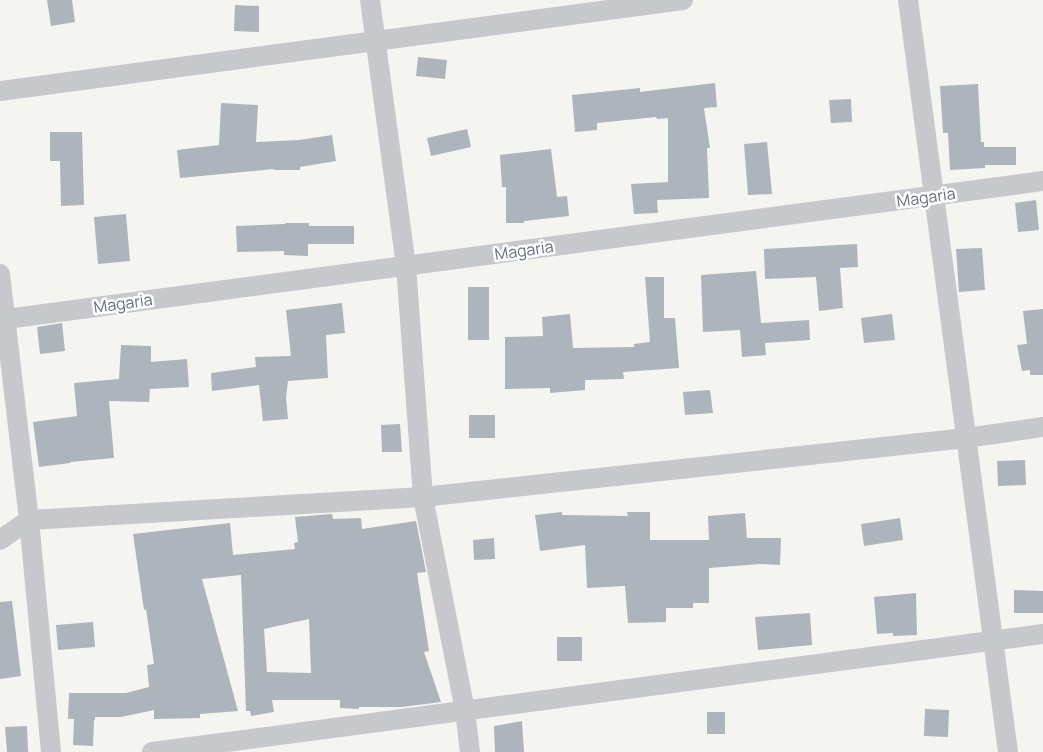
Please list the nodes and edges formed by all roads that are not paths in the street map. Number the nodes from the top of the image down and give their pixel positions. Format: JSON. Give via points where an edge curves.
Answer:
{"nodes":[{"id":1,"x":370,"y":0,"type":"edge"},
{"id":2,"x":683,"y":0,"type":"edge"},
{"id":3,"x":908,"y":0,"type":"edge"},
{"id":4,"x":376,"y":41,"type":"junction"},
{"id":5,"x":0,"y":91,"type":"edge"},
{"id":6,"x":1043,"y":181,"type":"edge"},
{"id":7,"x":934,"y":196,"type":"junction"},
{"id":8,"x":406,"y":266,"type":"junction"},
{"id":9,"x":0,"y":274,"type":"edge"},
{"id":10,"x":6,"y":319,"type":"junction"},
{"id":11,"x":1043,"y":427,"type":"edge"},
{"id":12,"x":966,"y":438,"type":"junction"},
{"id":13,"x":423,"y":497,"type":"junction"},
{"id":14,"x":29,"y":520,"type":"junction"},
{"id":15,"x":0,"y":540,"type":"edge"},
{"id":16,"x":1043,"y":634,"type":"edge"},
{"id":17,"x":993,"y":640,"type":"junction"},
{"id":18,"x":465,"y":711,"type":"junction"},
{"id":19,"x":51,"y":752,"type":"edge"},
{"id":20,"x":152,"y":752,"type":"edge"},
{"id":21,"x":470,"y":752,"type":"edge"},
{"id":22,"x":1008,"y":752,"type":"edge"}],
"edges":[{"from":1,"to":4,"type":"street"},
{"from":2,"to":4,"type":"street"},
{"from":3,"to":7,"type":"street"},
{"from":4,"to":5,"type":"street"},
{"from":4,"to":8,"type":"street"},
{"from":6,"to":7,"type":"street","name":"Magaria"},
{"from":7,"to":8,"type":"street","name":"Magaria"},
{"from":7,"to":12,"type":"street"},
{"from":8,"to":10,"type":"street","name":"Magaria"},
{"from":8,"to":13,"type":"street"},
{"from":9,"to":10,"type":"street"},
{"from":10,"to":14,"type":"street"},
{"from":11,"to":12,"type":"street"},
{"from":12,"to":13,"type":"street"},
{"from":12,"to":17,"type":"street"},
{"from":13,"to":14,"type":"street"},
{"from":13,"to":18,"type":"street"},
{"from":14,"to":15,"type":"street"},
{"from":14,"to":19,"type":"street"},
{"from":16,"to":17,"type":"street"},
{"from":17,"to":18,"type":"street"},
{"from":17,"to":22,"type":"street"},
{"from":18,"to":20,"type":"street"},
{"from":18,"to":21,"type":"street"}]}
